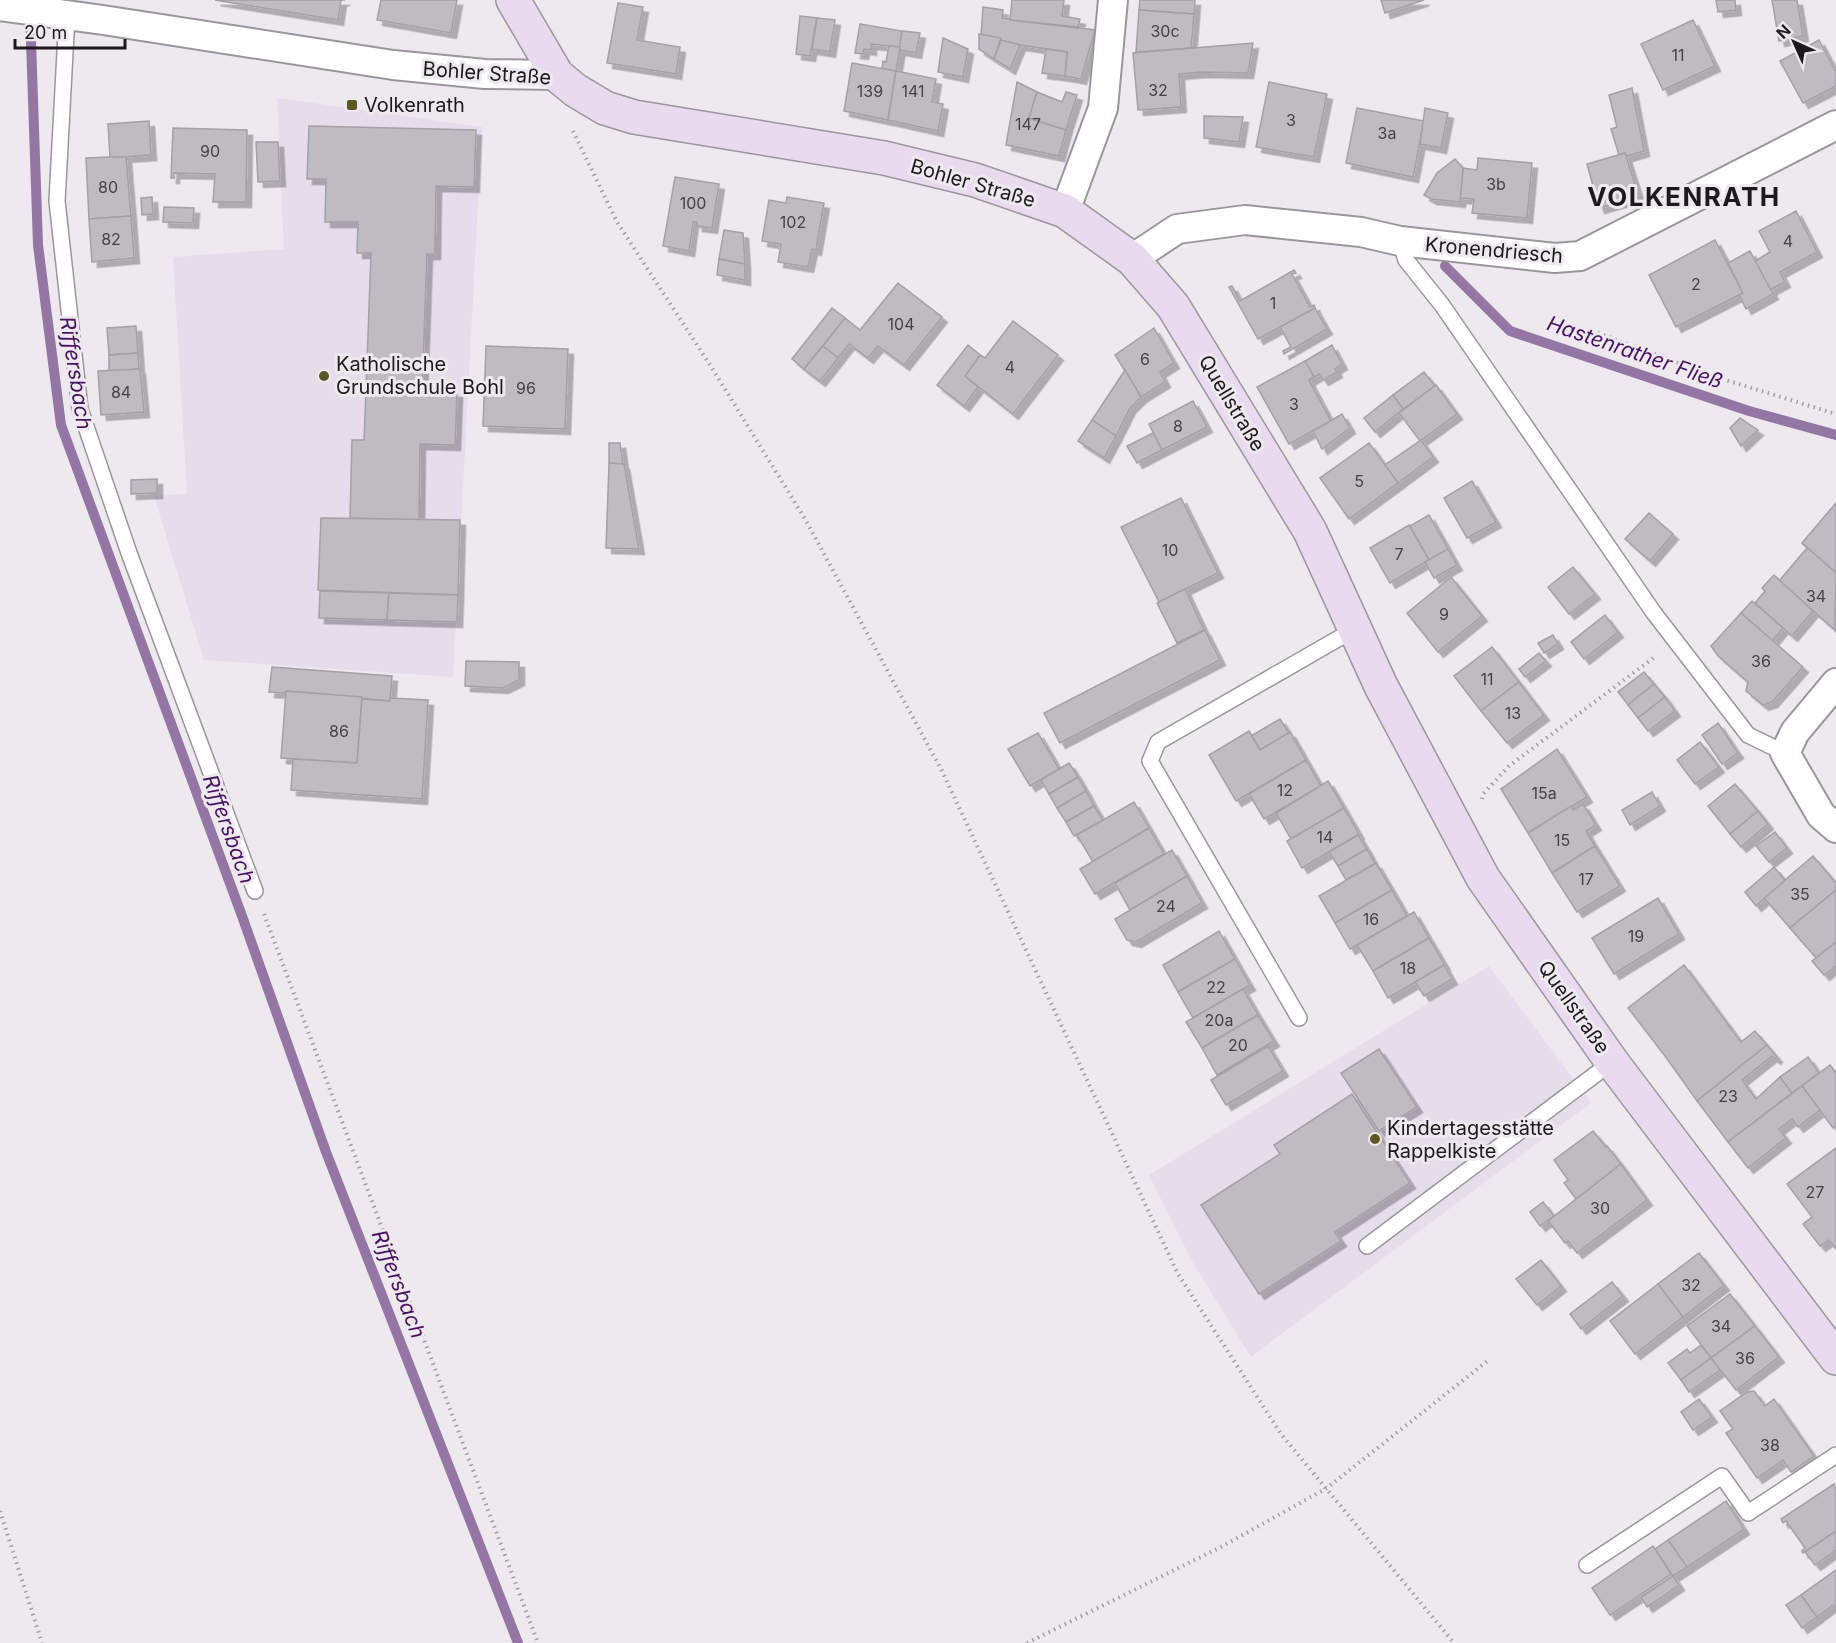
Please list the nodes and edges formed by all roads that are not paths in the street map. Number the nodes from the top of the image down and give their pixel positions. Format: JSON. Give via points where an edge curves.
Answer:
{"nodes":[{"id":1,"x":513,"y":0,"type":"edge"},
{"id":2,"x":1113,"y":0,"type":"edge"},
{"id":3,"x":7,"y":7,"type":"edge"},
{"id":4,"x":67,"y":15,"type":"junction"},
{"id":5,"x":566,"y":83,"type":"junction"},
{"id":6,"x":1836,"y":125,"type":"edge"},
{"id":7,"x":1065,"y":211,"type":"junction"},
{"id":8,"x":1400,"y":241,"type":"junction"},
{"id":9,"x":1132,"y":259,"type":"junction"},
{"id":10,"x":1355,"y":629,"type":"junction"},
{"id":11,"x":1836,"y":683,"type":"edge"},
{"id":12,"x":1785,"y":753,"type":"junction"},
{"id":13,"x":1836,"y":828,"type":"edge"},
{"id":14,"x":255,"y":891,"type":"road end"},
{"id":15,"x":1299,"y":1018,"type":"dead end"},
{"id":16,"x":1612,"y":1062,"type":"junction"},
{"id":17,"x":1367,"y":1246,"type":"dead end"},
{"id":18,"x":1836,"y":1358,"type":"edge"},
{"id":19,"x":1836,"y":1455,"type":"edge"},
{"id":20,"x":1587,"y":1565,"type":"dead end"}],
"edges":[{"from":1,"to":5,"type":"main road"},
{"from":2,"to":7,"type":"street","via":[[1103,108]]},
{"from":3,"to":4,"type":"street","name":"Bohler Straße"},
{"from":4,"to":5,"type":"street","name":"Bohler Straße","via":[[393,65]]},
{"from":4,"to":14,"type":"lane","via":[[57,201],[80,409],[129,553]]},
{"from":5,"to":7,"type":"main road","name":"Bohler Straße","via":[[605,108],[634,117],[884,159],[975,180]]},
{"from":6,"to":8,"type":"street","name":"Kronendriesch","via":[[1580,256],[1555,258]]},
{"from":7,"to":9,"type":"main road","name":"Quellstraße"},
{"from":8,"to":9,"type":"street","name":"Kronendriesch","via":[[1361,232],[1245,220],[1177,229]]},
{"from":8,"to":12,"type":"lane","via":[[1406,260],[1442,305],[1654,613],[1748,735]]},
{"from":9,"to":10,"type":"main road","name":"Quellstraße","via":[[1173,306],[1310,531]]},
{"from":10,"to":15,"type":"lane","via":[[1158,742],[1150,761]]},
{"from":10,"to":16,"type":"main road","name":"Quellstraße","via":[[1483,878]]},
{"from":11,"to":12,"type":"street","via":[[1795,732]]},
{"from":12,"to":13,"type":"street","via":[[1821,814]]},
{"from":16,"to":17,"type":"lane"},
{"from":16,"to":18,"type":"main road","name":"Quellstraße"},
{"from":19,"to":20,"type":"lane","via":[[1748,1513],[1722,1476]]}]}
